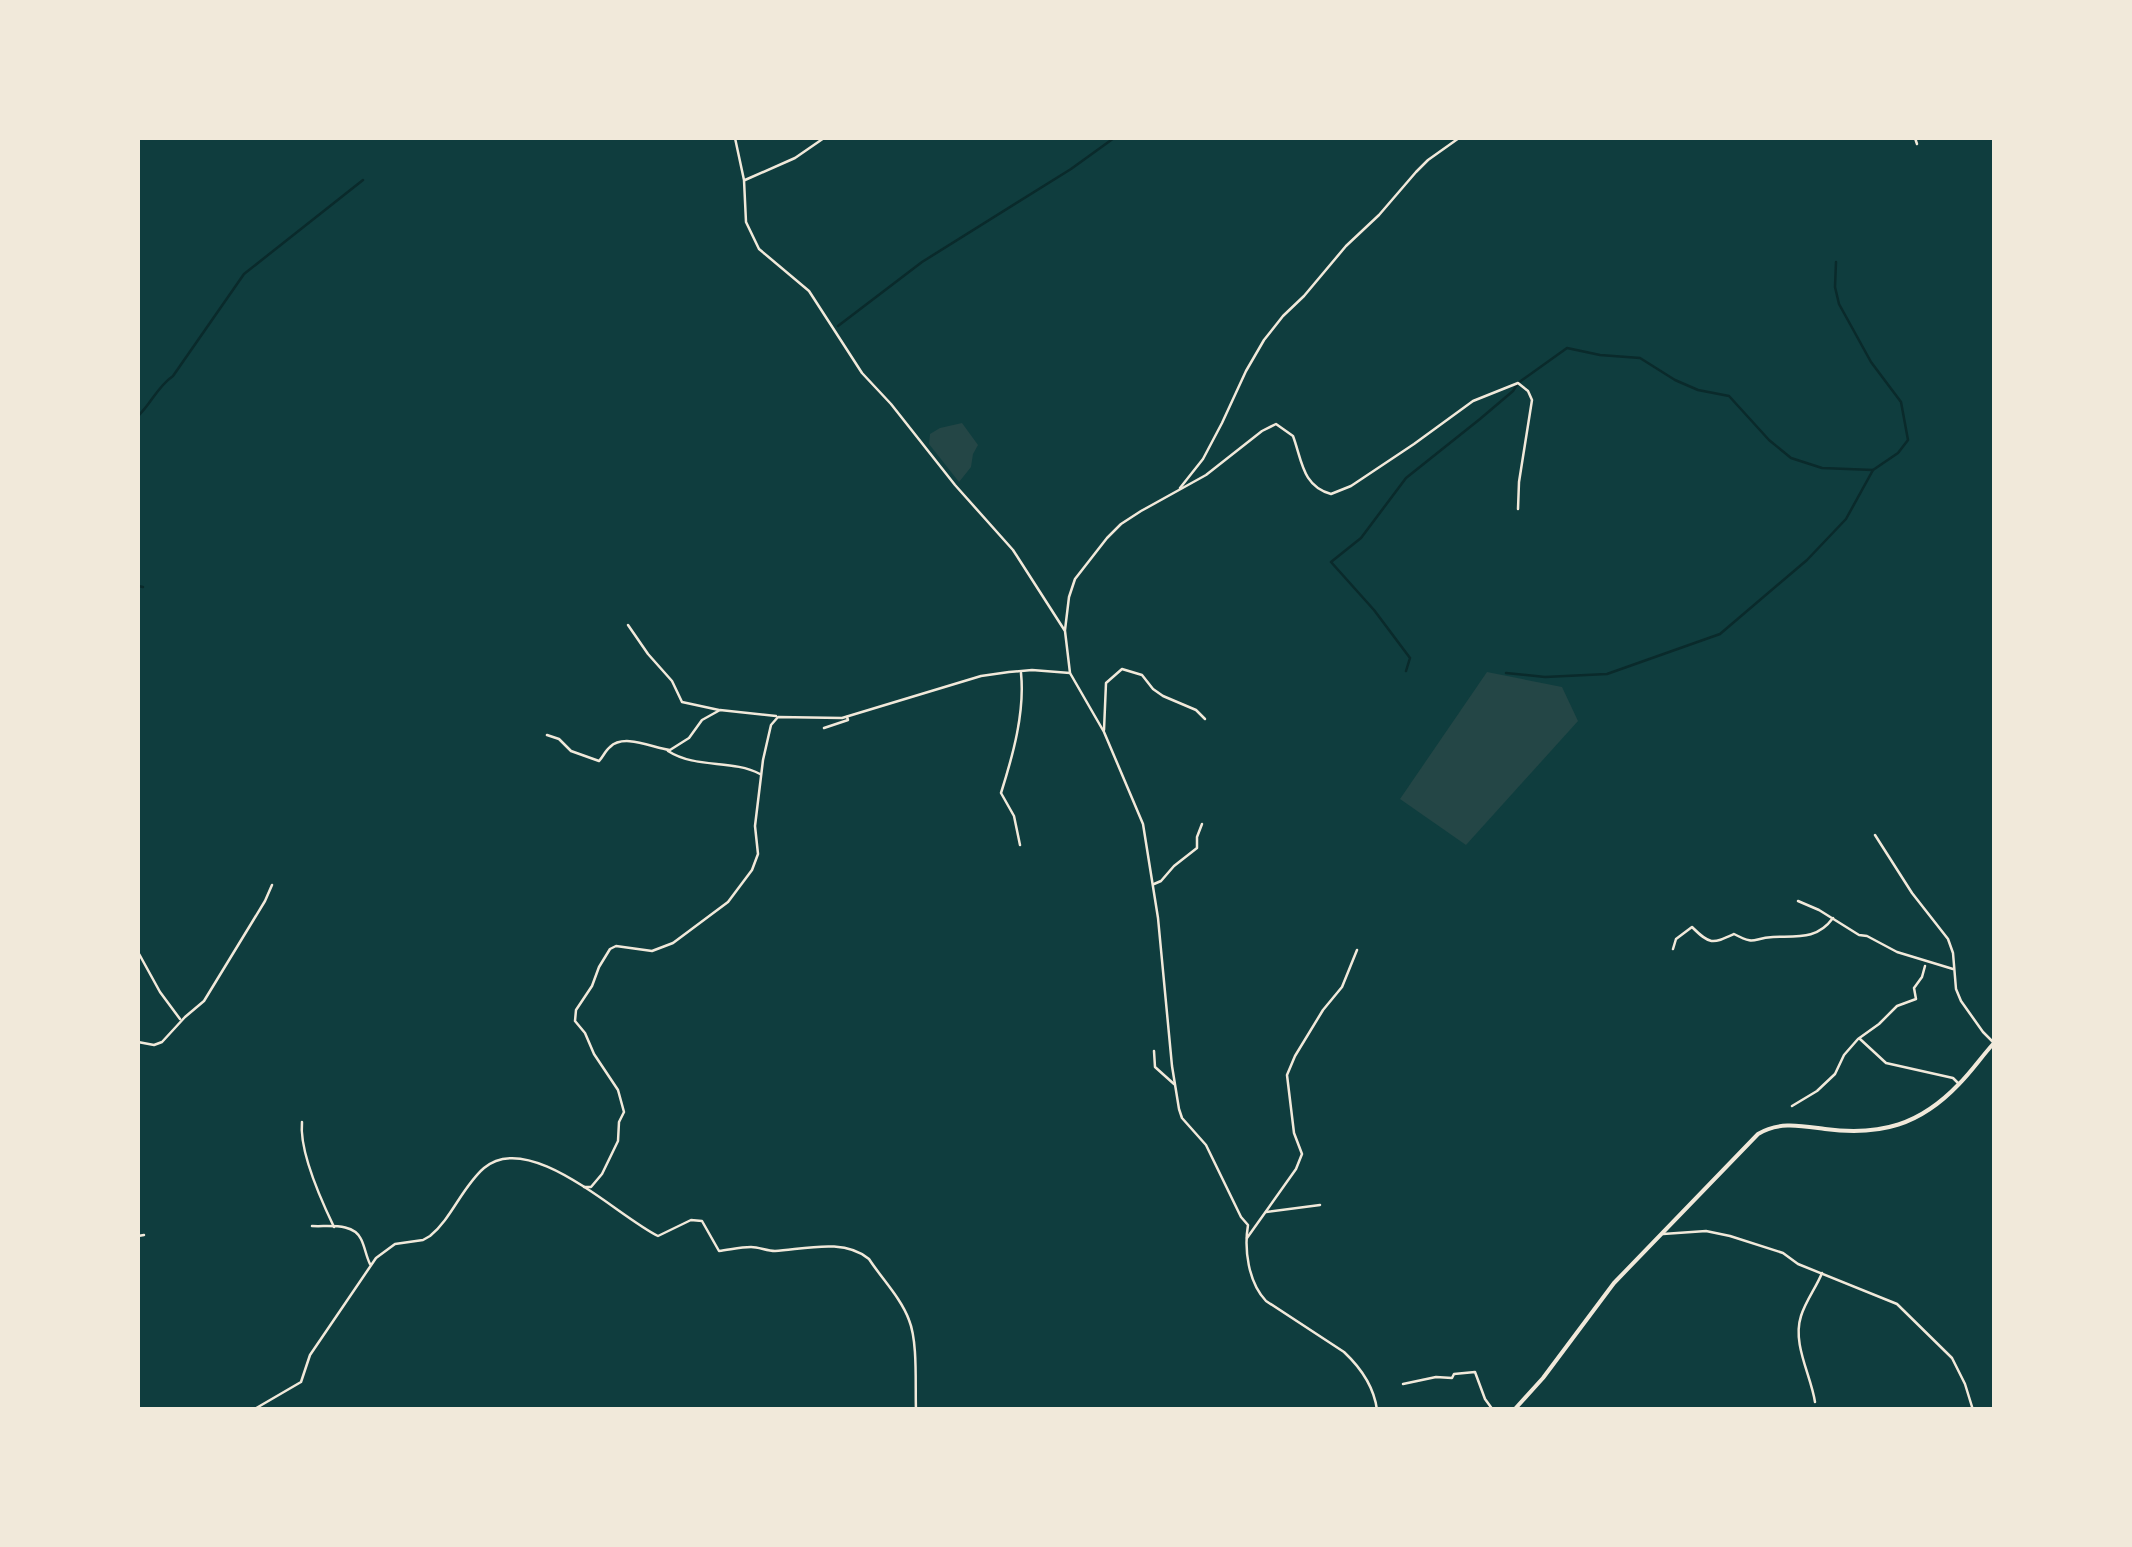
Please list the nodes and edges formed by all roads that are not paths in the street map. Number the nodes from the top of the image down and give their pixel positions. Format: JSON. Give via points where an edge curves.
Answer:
{"nodes":[{"id":1,"x":735,"y":138,"type":"edge"},
{"id":2,"x":824,"y":138,"type":"edge"},
{"id":3,"x":1459,"y":138,"type":"edge"},
{"id":4,"x":1916,"y":138,"type":"edge"},
{"id":5,"x":1916,"y":144,"type":"dead end"},
{"id":6,"x":744,"y":180,"type":"junction"},
{"id":7,"x":1178,"y":490,"type":"junction"},
{"id":8,"x":1518,"y":509,"type":"dead end"},
{"id":9,"x":628,"y":626,"type":"dead end"},
{"id":10,"x":1065,"y":631,"type":"junction"},
{"id":11,"x":1021,"y":671,"type":"junction"},
{"id":12,"x":1070,"y":673,"type":"junction"},
{"id":13,"x":720,"y":710,"type":"junction"},
{"id":14,"x":778,"y":716,"type":"junction"},
{"id":15,"x":847,"y":716,"type":"junction"},
{"id":16,"x":1205,"y":719,"type":"dead end"},
{"id":17,"x":824,"y":728,"type":"dead end"},
{"id":18,"x":1104,"y":732,"type":"junction"},
{"id":19,"x":547,"y":734,"type":"dead end"},
{"id":20,"x":666,"y":750,"type":"junction"},
{"id":21,"x":762,"y":776,"type":"junction"},
{"id":22,"x":1202,"y":824,"type":"dead end"},
{"id":23,"x":1875,"y":836,"type":"dead end"},
{"id":24,"x":1020,"y":845,"type":"dead end"},
{"id":25,"x":1152,"y":885,"type":"junction"},
{"id":26,"x":272,"y":886,"type":"dead end"},
{"id":27,"x":1798,"y":901,"type":"dead end"},
{"id":28,"x":1833,"y":918,"type":"junction"},
{"id":29,"x":1673,"y":949,"type":"dead end"},
{"id":30,"x":1357,"y":950,"type":"dead end"},
{"id":31,"x":138,"y":952,"type":"edge"},
{"id":32,"x":1925,"y":966,"type":"dead end"},
{"id":33,"x":1955,"y":969,"type":"junction"},
{"id":34,"x":181,"y":1020,"type":"junction"},
{"id":35,"x":1860,"y":1038,"type":"junction"},
{"id":36,"x":138,"y":1042,"type":"edge"},
{"id":37,"x":1994,"y":1043,"type":"edge"},
{"id":38,"x":1154,"y":1051,"type":"dead end"},
{"id":39,"x":1959,"y":1084,"type":"junction"},
{"id":40,"x":1175,"y":1086,"type":"junction"},
{"id":41,"x":1792,"y":1106,"type":"dead end"},
{"id":42,"x":302,"y":1122,"type":"dead end"},
{"id":43,"x":582,"y":1188,"type":"junction"},
{"id":44,"x":1320,"y":1205,"type":"dead end"},
{"id":45,"x":1264,"y":1212,"type":"junction"},
{"id":46,"x":312,"y":1226,"type":"dead end"},
{"id":47,"x":334,"y":1227,"type":"junction"},
{"id":48,"x":1661,"y":1234,"type":"junction"},
{"id":49,"x":144,"y":1235,"type":"dead end"},
{"id":50,"x":138,"y":1236,"type":"edge"},
{"id":51,"x":1246,"y":1239,"type":"junction"},
{"id":52,"x":371,"y":1265,"type":"junction"},
{"id":53,"x":1822,"y":1273,"type":"junction"},
{"id":54,"x":1403,"y":1384,"type":"dead end"},
{"id":55,"x":1815,"y":1402,"type":"dead end"},
{"id":56,"x":253,"y":1410,"type":"edge"},
{"id":57,"x":916,"y":1410,"type":"edge"},
{"id":58,"x":1377,"y":1410,"type":"edge"},
{"id":59,"x":1493,"y":1410,"type":"edge"},
{"id":60,"x":1514,"y":1410,"type":"edge"},
{"id":61,"x":1973,"y":1410,"type":"edge"}],
"edges":[{"from":1,"to":6,"type":"street"},
{"from":2,"to":6,"type":"street"},
{"from":3,"to":7,"type":"street","via":[[1416,172],[1283,316],[1246,371],[1203,459]]},
{"from":4,"to":5,"type":"street"},
{"from":6,"to":10,"type":"street","via":[[746,222],[759,250],[809,290],[849,356],[1013,550]]},
{"from":7,"to":8,"type":"street","via":[[1276,424],[1293,436],[1312,485],[1338,493],[1473,402],[1515,383],[1532,400]]},
{"from":7,"to":10,"type":"street","via":[[1121,524],[1085,563],[1069,597]]},
{"from":9,"to":13,"type":"street","via":[[682,702]]},
{"from":10,"to":12,"type":"street"},
{"from":11,"to":12,"type":"street"},
{"from":11,"to":15,"type":"street","via":[[981,676]]},
{"from":11,"to":24,"type":"street","via":[[1014,747],[1001,793]]},
{"from":12,"to":18,"type":"street"},
{"from":13,"to":14,"type":"street"},
{"from":13,"to":20,"type":"street"},
{"from":14,"to":15,"type":"street"},
{"from":14,"to":21,"type":"street"},
{"from":15,"to":17,"type":"street"},
{"from":16,"to":18,"type":"street","via":[[1163,696],[1142,675],[1122,669],[1106,683]]},
{"from":18,"to":25,"type":"street","via":[[1143,824]]},
{"from":19,"to":20,"type":"street","via":[[593,761],[618,742]]},
{"from":20,"to":21,"type":"street"},
{"from":21,"to":43,"type":"street","via":[[758,854],[743,884],[673,943],[652,951],[610,949],[576,1010],[574,1021],[618,1090],[624,1112],[602,1174]]},
{"from":22,"to":25,"type":"street","via":[[1197,848]]},
{"from":23,"to":33,"type":"street","via":[[1948,939]]},
{"from":25,"to":40,"type":"street"},
{"from":26,"to":34,"type":"street","via":[[204,1000]]},
{"from":27,"to":28,"type":"street"},
{"from":28,"to":29,"type":"street","via":[[1804,938],[1752,942],[1734,934],[1711,941],[1692,927]]},
{"from":28,"to":33,"type":"street","via":[[1897,952]]},
{"from":30,"to":45,"type":"street","via":[[1287,1075],[1302,1154]]},
{"from":31,"to":34,"type":"street"},
{"from":32,"to":35,"type":"street","via":[[1916,999],[1897,1006]]},
{"from":33,"to":37,"type":"street","via":[[1961,1002]]},
{"from":34,"to":36,"type":"street","via":[[162,1042]]},
{"from":35,"to":39,"type":"street","via":[[1886,1063]]},
{"from":35,"to":41,"type":"street","via":[[1835,1074]]},
{"from":37,"to":39,"type":"street"},
{"from":38,"to":40,"type":"street","via":[[1155,1066]]},
{"from":39,"to":48,"type":"street","via":[[1906,1123],[1881,1130],[1767,1128]]},
{"from":40,"to":51,"type":"street","via":[[1182,1118],[1206,1146],[1248,1225]]},
{"from":42,"to":47,"type":"street","via":[[300,1137]]},
{"from":43,"to":52,"type":"street","via":[[530,1160],[504,1158],[480,1173],[436,1231],[395,1244]]},
{"from":43,"to":57,"type":"street","via":[[658,1236],[702,1221],[719,1251],[837,1247],[862,1253],[910,1320]]},
{"from":44,"to":45,"type":"street"},
{"from":45,"to":51,"type":"street"},
{"from":46,"to":47,"type":"street"},
{"from":47,"to":52,"type":"street","via":[[354,1230]]},
{"from":48,"to":53,"type":"street","via":[[1718,1232]]},
{"from":48,"to":60,"type":"street","via":[[1598,1300]]},
{"from":49,"to":50,"type":"street"},
{"from":51,"to":58,"type":"street","via":[[1258,1293],[1344,1352],[1371,1386]]},
{"from":52,"to":56,"type":"street","via":[[310,1354],[301,1382]]},
{"from":53,"to":55,"type":"street","via":[[1800,1324]]},
{"from":53,"to":61,"type":"street","via":[[1905,1310],[1952,1358]]},
{"from":54,"to":59,"type":"street","via":[[1475,1372]]}]}
